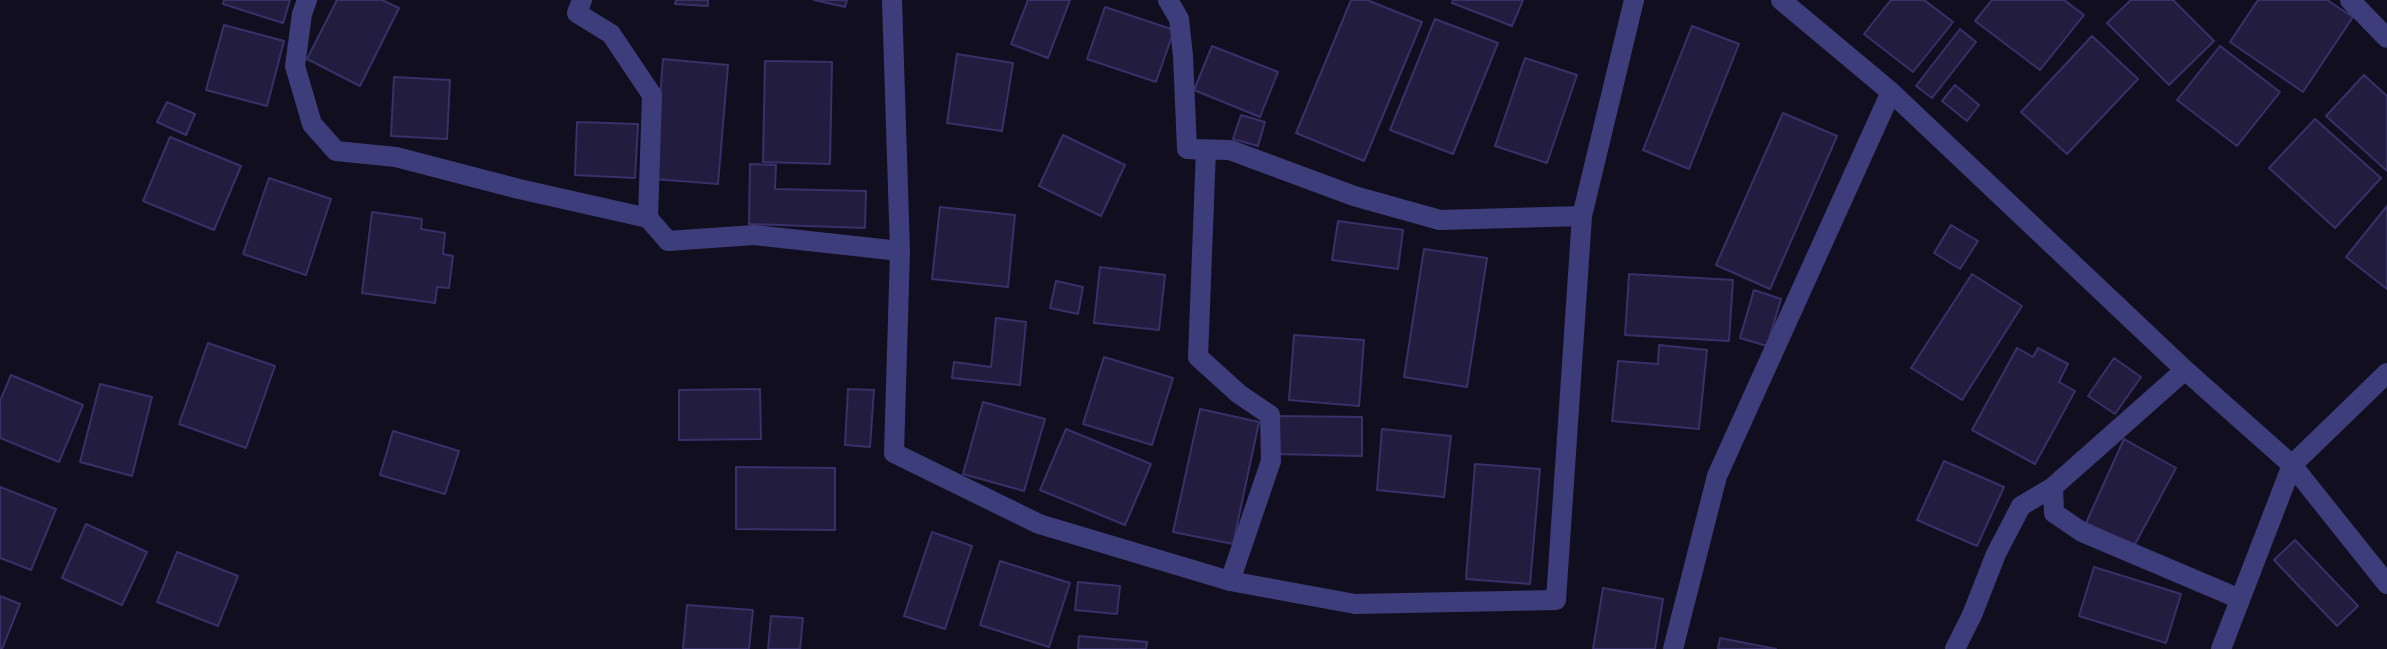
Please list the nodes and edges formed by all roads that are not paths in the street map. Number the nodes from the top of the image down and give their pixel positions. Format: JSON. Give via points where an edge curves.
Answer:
{"nodes":[{"id":1,"x":307,"y":0,"type":"edge"},
{"id":2,"x":582,"y":0,"type":"edge"},
{"id":3,"x":892,"y":0,"type":"edge"},
{"id":4,"x":1168,"y":0,"type":"edge"},
{"id":5,"x":1634,"y":0,"type":"edge"},
{"id":6,"x":2350,"y":0,"type":"edge"},
{"id":7,"x":1784,"y":1,"type":"edge"},
{"id":8,"x":2387,"y":38,"type":"edge"},
{"id":9,"x":1891,"y":92,"type":"junction"},
{"id":10,"x":1187,"y":149,"type":"junction"},
{"id":11,"x":1582,"y":216,"type":"junction"},
{"id":12,"x":648,"y":218,"type":"junction"},
{"id":13,"x":900,"y":251,"type":"junction"},
{"id":14,"x":2185,"y":370,"type":"junction"},
{"id":15,"x":2387,"y":373,"type":"edge"},
{"id":16,"x":2292,"y":465,"type":"junction"},
{"id":17,"x":2053,"y":487,"type":"junction"},
{"id":18,"x":1230,"y":581,"type":"junction"},
{"id":19,"x":2387,"y":584,"type":"edge"},
{"id":20,"x":2240,"y":599,"type":"junction"},
{"id":21,"x":1673,"y":649,"type":"edge"},
{"id":22,"x":1955,"y":649,"type":"edge"},
{"id":23,"x":2221,"y":649,"type":"edge"}],
"edges":[{"from":1,"to":12,"type":"street","via":[[295,66],[312,124],[336,151],[396,157]]},
{"from":2,"to":12,"type":"street","via":[[577,13],[611,34],[652,95]]},
{"from":3,"to":13,"type":"street"},
{"from":4,"to":10,"type":"street","via":[[1179,19]]},
{"from":5,"to":11,"type":"street"},
{"from":6,"to":8,"type":"street"},
{"from":7,"to":9,"type":"street"},
{"from":9,"to":14,"type":"street"},
{"from":9,"to":21,"type":"street","via":[[1717,476]]},
{"from":10,"to":11,"type":"street","via":[[1230,150],[1354,196],[1440,220]]},
{"from":10,"to":18,"type":"street","via":[[1206,150],[1198,357],[1270,415],[1271,461]]},
{"from":11,"to":18,"type":"street","via":[[1556,600],[1355,604]]},
{"from":12,"to":13,"type":"street","via":[[668,241],[754,235]]},
{"from":13,"to":18,"type":"street","via":[[894,453],[1039,524]]},
{"from":14,"to":16,"type":"street"},
{"from":14,"to":17,"type":"street"},
{"from":15,"to":16,"type":"street"},
{"from":16,"to":19,"type":"street"},
{"from":16,"to":20,"type":"street"},
{"from":17,"to":20,"type":"street","via":[[2054,513],[2082,532]]},
{"from":17,"to":22,"type":"street","via":[[2021,506]]},
{"from":20,"to":23,"type":"street"}]}
